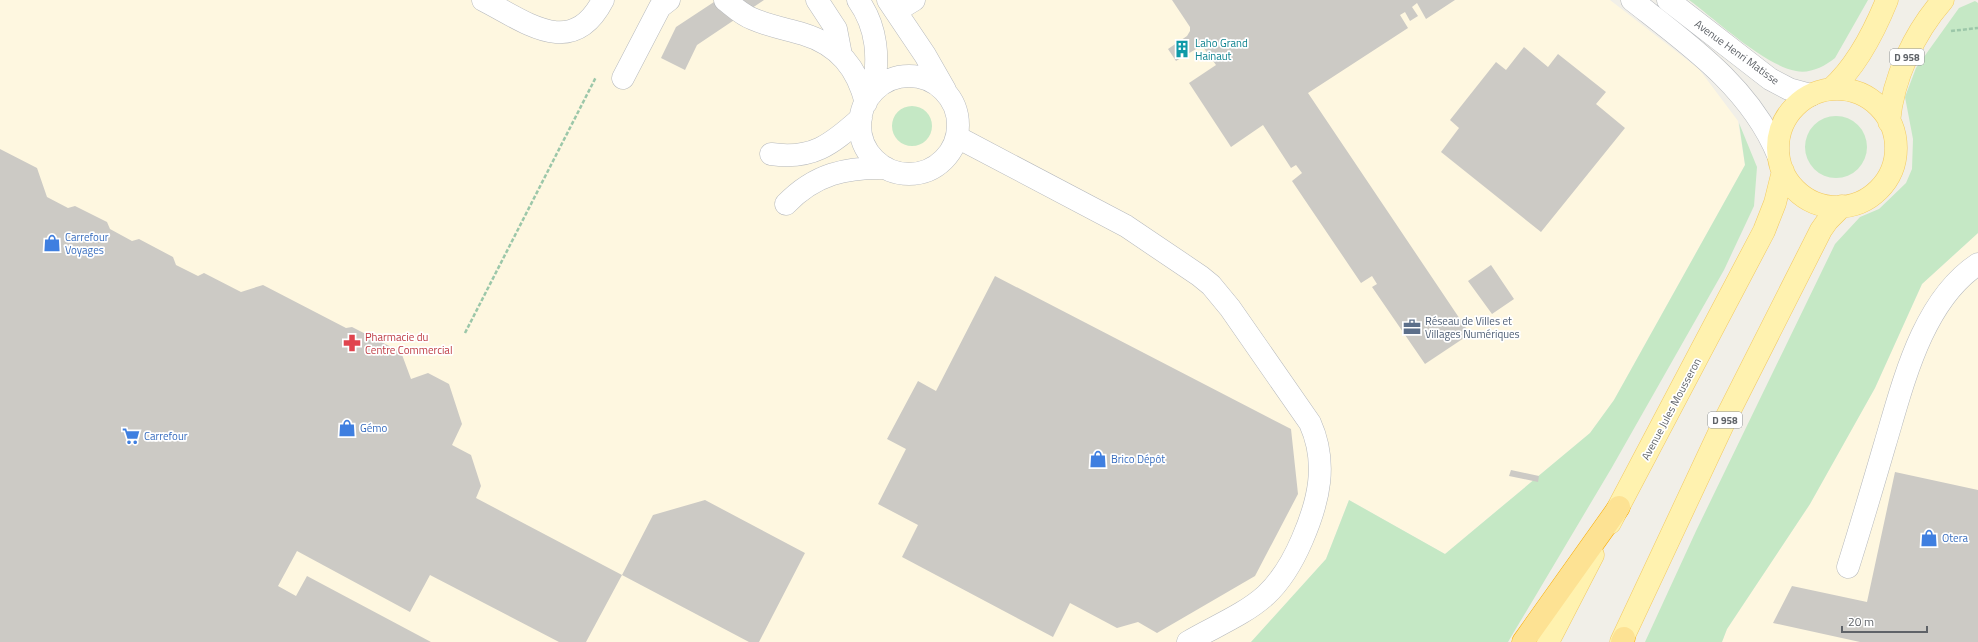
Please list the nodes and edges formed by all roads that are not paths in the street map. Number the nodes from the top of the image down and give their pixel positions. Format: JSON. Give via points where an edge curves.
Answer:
{"nodes":[{"id":1,"x":484,"y":0,"type":"edge"},
{"id":2,"x":603,"y":0,"type":"edge"},
{"id":3,"x":669,"y":0,"type":"edge"},
{"id":4,"x":725,"y":0,"type":"edge"},
{"id":5,"x":817,"y":0,"type":"edge"},
{"id":6,"x":858,"y":0,"type":"edge"},
{"id":7,"x":1632,"y":0,"type":"edge"},
{"id":8,"x":1668,"y":0,"type":"edge"},
{"id":9,"x":1887,"y":0,"type":"edge"},
{"id":10,"x":1943,"y":0,"type":"edge"},
{"id":11,"x":899,"y":4,"type":"edge"},
{"id":12,"x":841,"y":55,"type":"junction"},
{"id":13,"x":623,"y":78,"type":"dead end"},
{"id":14,"x":1821,"y":92,"type":"junction"},
{"id":15,"x":948,"y":94,"type":"junction"},
{"id":16,"x":867,"y":104,"type":"junction"},
{"id":17,"x":1889,"y":122,"type":"junction"},
{"id":18,"x":957,"y":137,"type":"junction"},
{"id":19,"x":771,"y":154,"type":"dead end"},
{"id":20,"x":1781,"y":163,"type":"junction"},
{"id":21,"x":886,"y":168,"type":"junction"},
{"id":22,"x":786,"y":204,"type":"dead end"},
{"id":23,"x":1842,"y":206,"type":"junction"},
{"id":24,"x":1978,"y":264,"type":"edge"},
{"id":25,"x":1619,"y":507,"type":"junction"},
{"id":26,"x":1848,"y":567,"type":"dead end"},
{"id":27,"x":1622,"y":640,"type":"edge"},
{"id":28,"x":1188,"y":642,"type":"edge"},
{"id":29,"x":1523,"y":642,"type":"edge"},
{"id":30,"x":1548,"y":642,"type":"edge"}],
"edges":[{"from":1,"to":2,"type":"street","via":[[537,27],[556,33],[583,26]]},
{"from":3,"to":13,"type":"street","via":[[660,7]]},
{"from":4,"to":12,"type":"street","via":[[752,19],[818,40]]},
{"from":5,"to":12,"type":"street","via":[[836,30]]},
{"from":6,"to":16,"type":"street","via":[[871,25],[878,63]]},
{"from":7,"to":20,"type":"street","name":"Avenue Henri Matisse","via":[[1704,56],[1718,70],[1760,120]]},
{"from":8,"to":14,"type":"street","name":"Avenue Henri Matisse","via":[[1770,79],[1789,89]]},
{"from":9,"to":14,"type":"main road","via":[[1878,22],[1855,62],[1844,77]]},
{"from":10,"to":17,"type":"main road","number":"D 958","via":[[1924,26],[1899,73]]},
{"from":11,"to":15,"type":"street"},
{"from":12,"to":16,"type":"street","via":[[857,77]]},
{"from":14,"to":17,"type":"main road","via":[[1846,90],[1868,98],[1881,109]]},
{"from":14,"to":20,"type":"main road","via":[[1797,104],[1787,116],[1781,131]]},
{"from":15,"to":16,"type":"street","via":[[932,81],[911,76],[891,80]]},
{"from":15,"to":18,"type":"street","via":[[958,118]]},
{"from":16,"to":19,"type":"street","via":[[842,135],[819,149],[795,156]]},
{"from":16,"to":21,"type":"street","via":[[862,138],[875,161]]},
{"from":17,"to":23,"type":"main road","via":[[1896,147],[1890,172],[1874,194],[1859,202]]},
{"from":18,"to":21,"type":"street","via":[[948,156],[926,171],[906,174]]},
{"from":18,"to":28,"type":"street","via":[[1126,226],[1200,276],[1230,308],[1310,423],[1318,445],[1320,483],[1314,514],[1293,561],[1265,596]]},
{"from":20,"to":23,"type":"main road","via":[[1797,191],[1810,200],[1826,206]]},
{"from":20,"to":25,"type":"main road","name":"Avenue Jules Mousseron","via":[[1774,203],[1764,231]]},
{"from":21,"to":22,"type":"street","via":[[840,171],[802,190]]},
{"from":23,"to":27,"type":"main road","number":"D 958","via":[[1821,230],[1751,365]]},
{"from":24,"to":26,"type":"street","via":[[1957,282],[1920,338],[1903,384]]},
{"from":25,"to":29,"type":"highway"},
{"from":25,"to":30,"type":"main road","name":"Avenue Jules Mousseron"}]}
